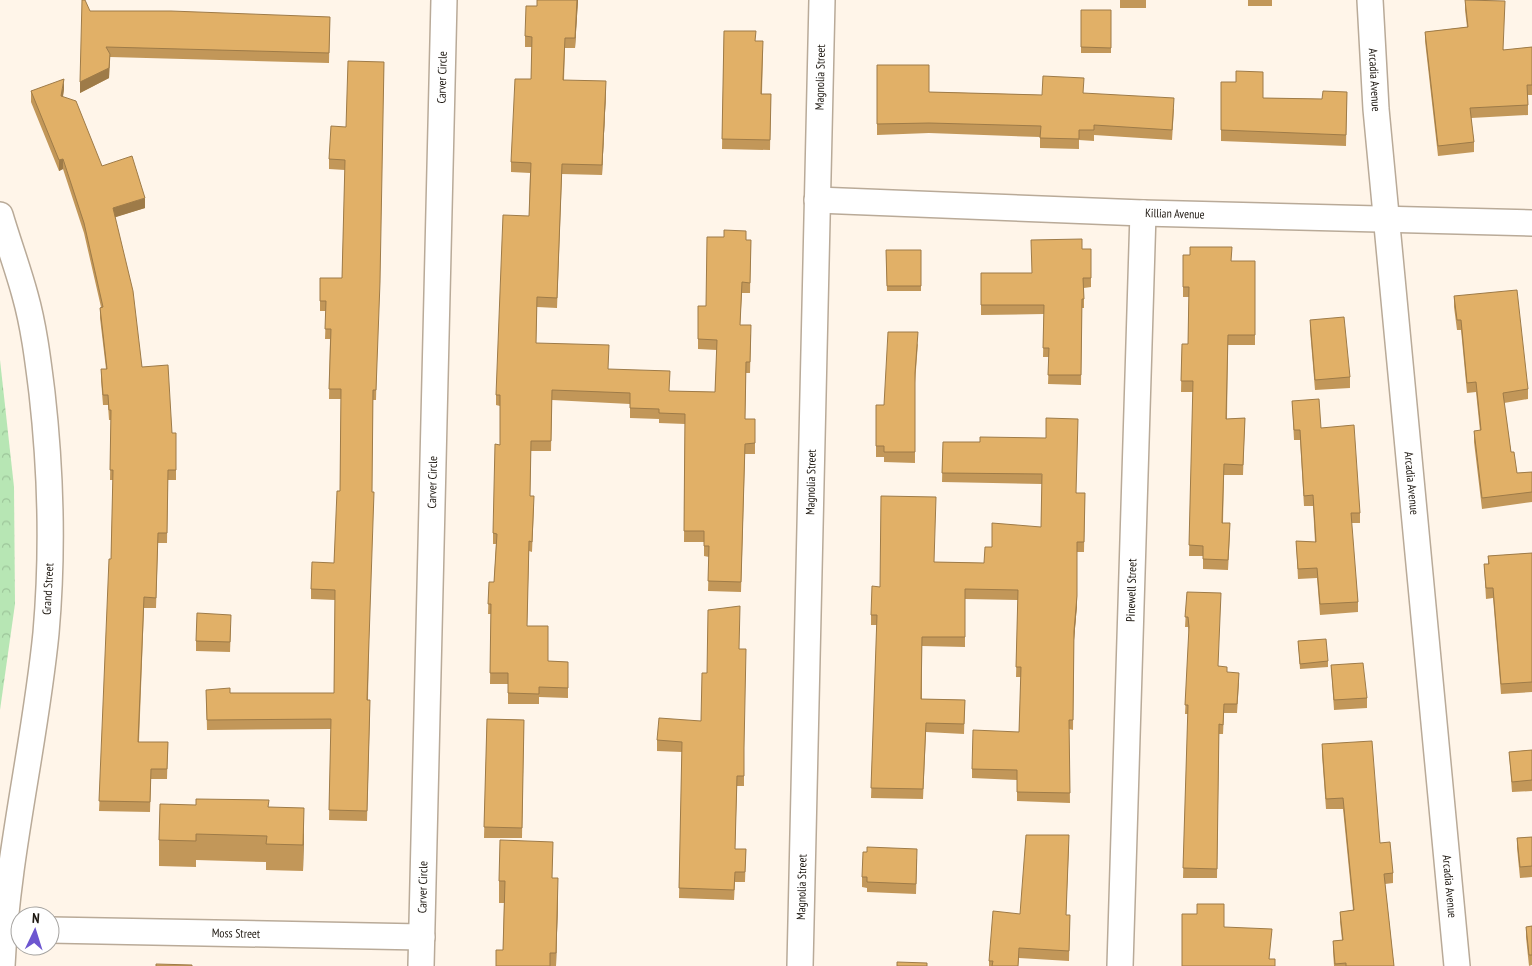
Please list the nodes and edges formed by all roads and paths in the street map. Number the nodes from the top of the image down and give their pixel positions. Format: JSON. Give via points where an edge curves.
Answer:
{"nodes":[{"id":1,"x":444,"y":0,"type":"edge"},
{"id":2,"x":822,"y":0,"type":"edge"},
{"id":3,"x":1370,"y":0,"type":"edge"},
{"id":4,"x":817,"y":200,"type":"junction"},
{"id":5,"x":1143,"y":213,"type":"junction"},
{"id":6,"x":0,"y":216,"type":"edge"},
{"id":7,"x":1386,"y":219,"type":"junction"},
{"id":8,"x":1532,"y":222,"type":"edge"},
{"id":9,"x":15,"y":906,"type":"edge"},
{"id":10,"x":60,"y":930,"type":"edge"},
{"id":11,"x":10,"y":936,"type":"edge"},
{"id":12,"x":422,"y":937,"type":"junction"},
{"id":13,"x":2,"y":966,"type":"edge"},
{"id":14,"x":421,"y":966,"type":"edge"},
{"id":15,"x":800,"y":966,"type":"edge"},
{"id":16,"x":1120,"y":966,"type":"edge"},
{"id":17,"x":1457,"y":966,"type":"edge"}],
"edges":[{"from":1,"to":12,"type":"street","name":"Carver Circle"},
{"from":2,"to":4,"type":"street","name":"Magnolia Street"},
{"from":3,"to":7,"type":"street","name":"Arcadia Avenue"},
{"from":4,"to":5,"type":"street","name":"Killian Avenue"},
{"from":4,"to":15,"type":"street","name":"Magnolia Street"},
{"from":5,"to":7,"type":"street","name":"Killian Avenue"},
{"from":5,"to":16,"type":"street","name":"Pinewell Street"},
{"from":6,"to":9,"type":"street","name":"Grand Street","via":[[26,297],[38,363],[48,447],[51,532],[46,633]]},
{"from":7,"to":8,"type":"street","name":"Killian Avenue"},
{"from":7,"to":17,"type":"street","name":"Arcadia Avenue"},
{"from":10,"to":12,"type":"street","name":"Moss Street"},
{"from":11,"to":13,"type":"street","name":"Grand Street"},
{"from":12,"to":14,"type":"street","name":"Carver Circle"}]}
